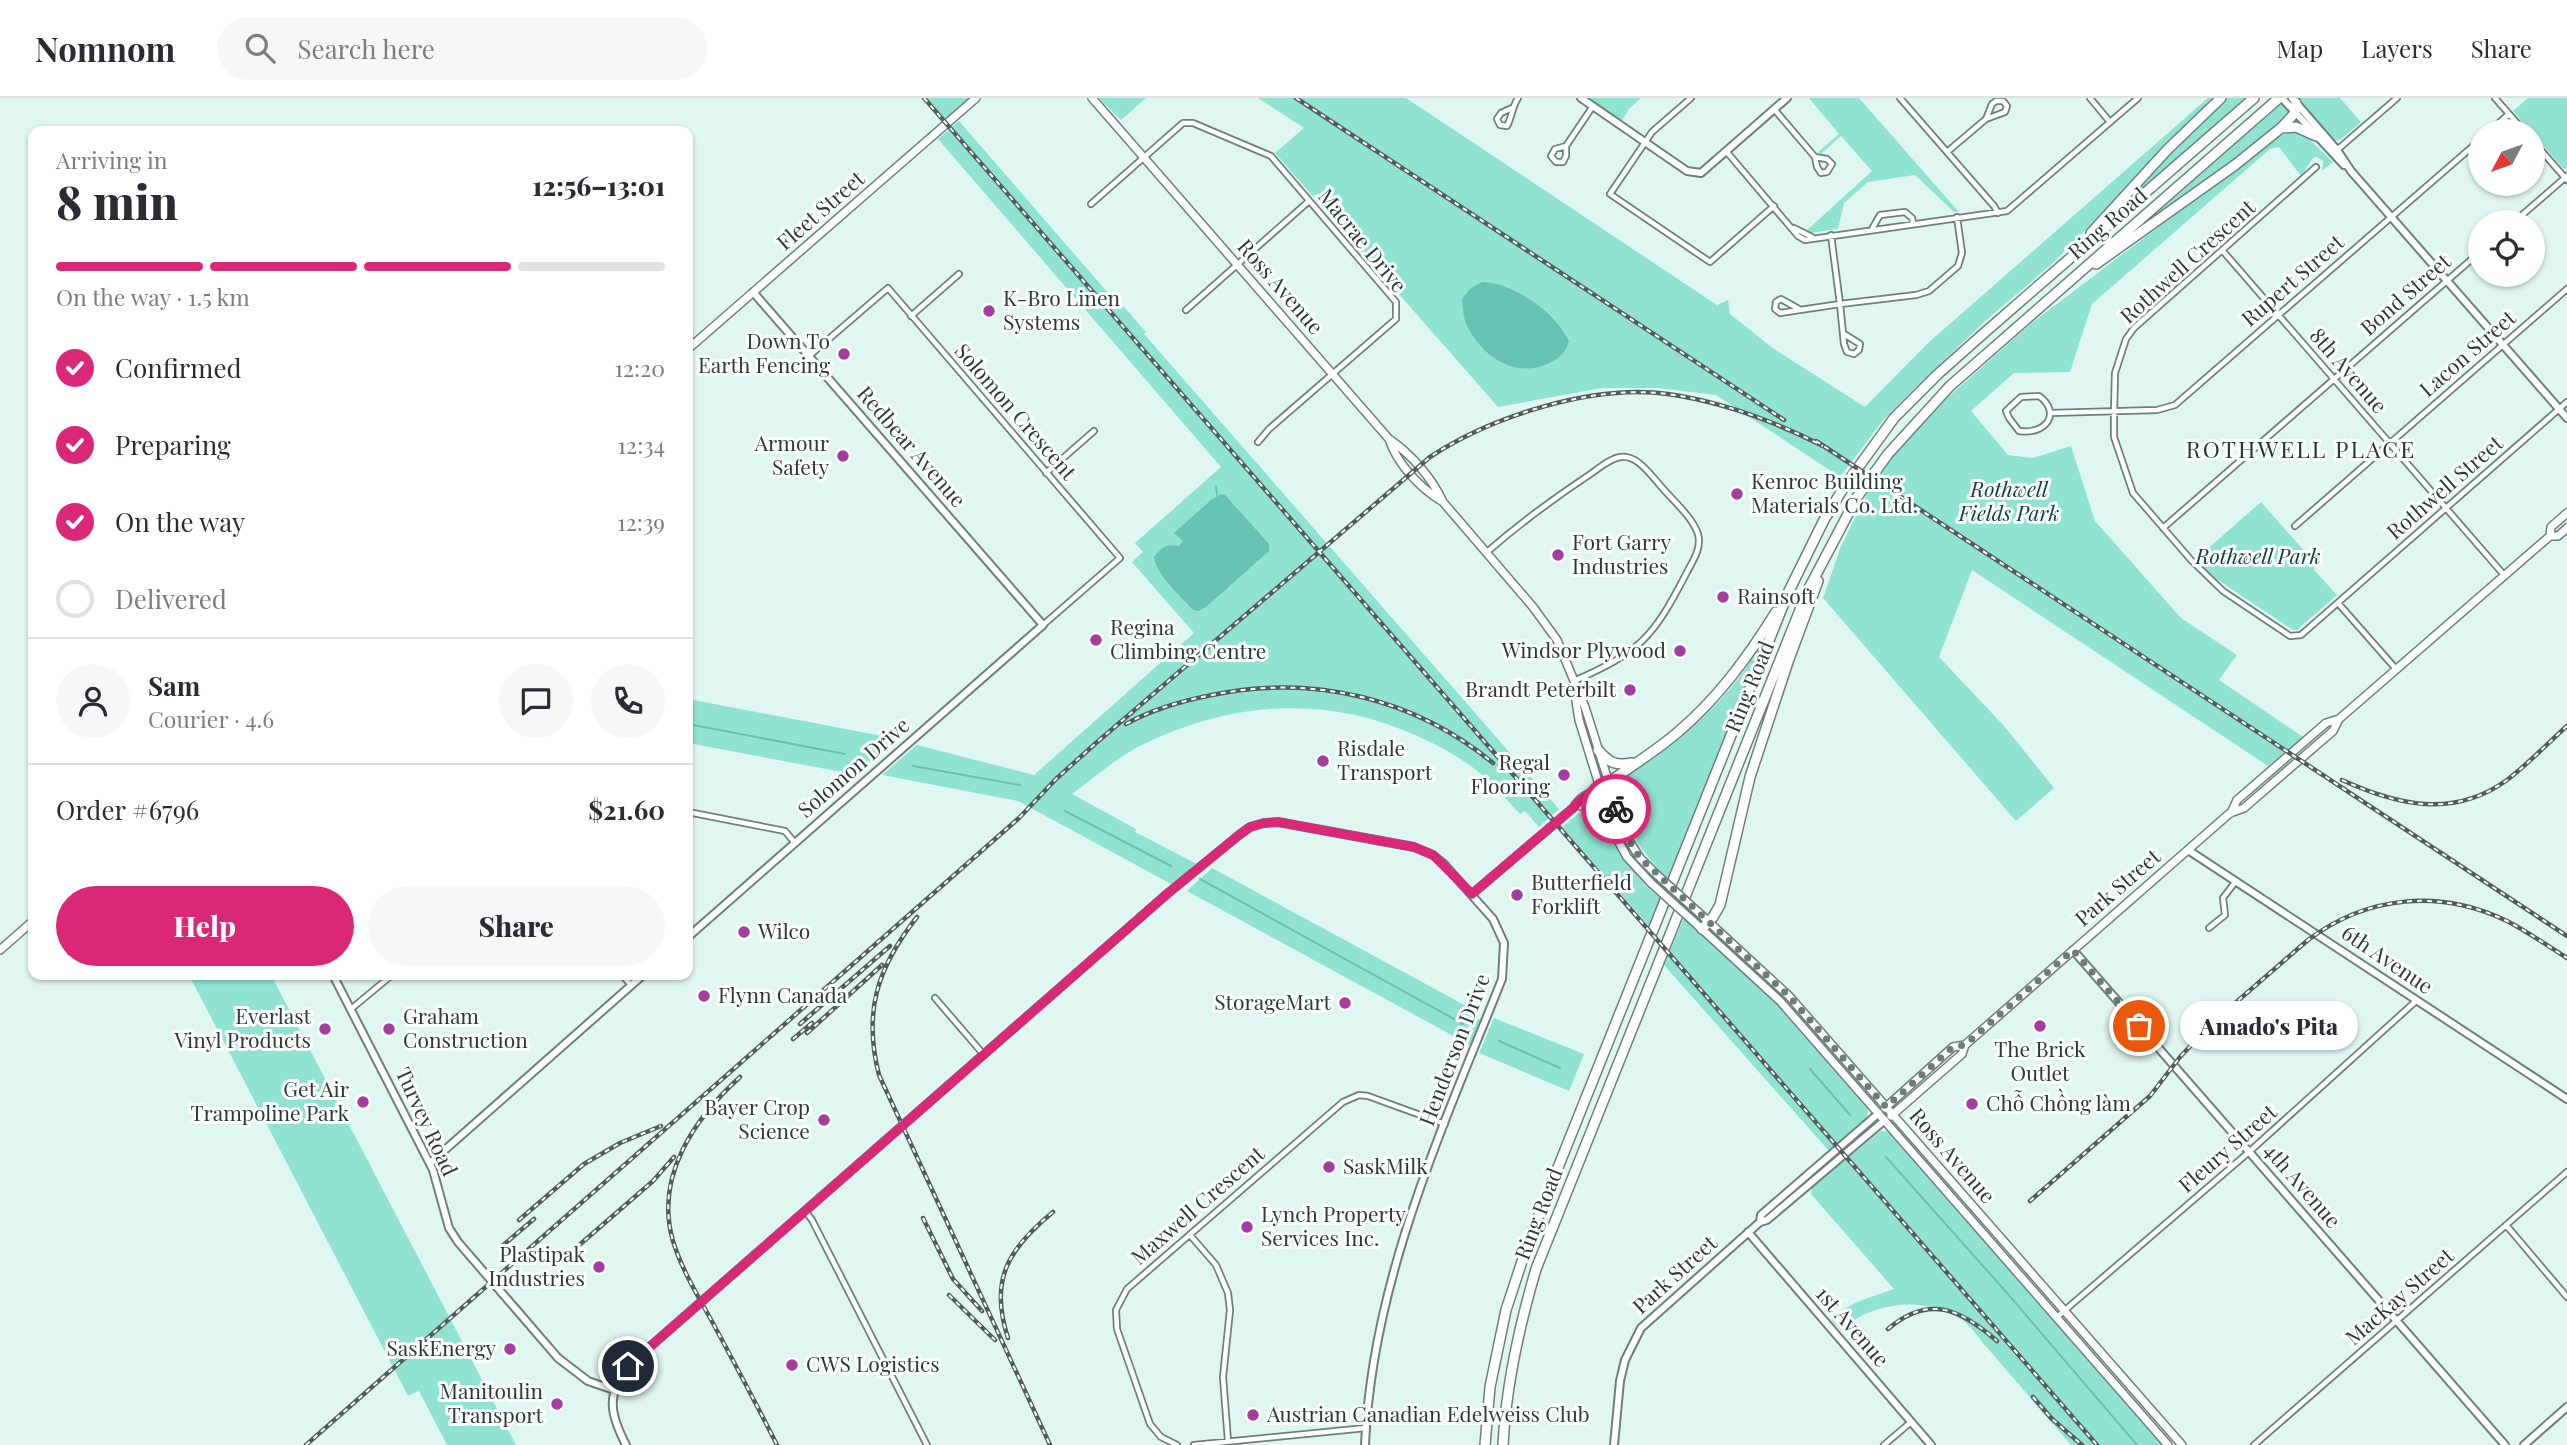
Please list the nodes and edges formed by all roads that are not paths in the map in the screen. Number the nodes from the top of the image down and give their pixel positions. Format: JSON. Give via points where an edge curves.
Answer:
{"nodes":[{"id":1,"x":976,"y":98,"type":"edge"},
{"id":2,"x":1093,"y":98,"type":"edge"},
{"id":3,"x":1518,"y":98,"type":"edge"},
{"id":4,"x":1581,"y":98,"type":"edge"},
{"id":5,"x":1691,"y":98,"type":"edge"},
{"id":6,"x":1787,"y":98,"type":"edge"},
{"id":7,"x":1900,"y":98,"type":"edge"},
{"id":8,"x":2090,"y":98,"type":"edge"},
{"id":9,"x":2138,"y":98,"type":"edge"},
{"id":10,"x":2221,"y":98,"type":"edge"},
{"id":11,"x":2254,"y":98,"type":"edge"},
{"id":12,"x":2281,"y":98,"type":"edge"},
{"id":13,"x":2397,"y":98,"type":"edge"},
{"id":14,"x":2496,"y":98,"type":"edge"},
{"id":15,"x":2294,"y":105,"type":"edge"},
{"id":16,"x":1592,"y":106,"type":"junction"},
{"id":17,"x":1512,"y":108,"type":"dead end"},
{"id":18,"x":1774,"y":109,"type":"junction"},
{"id":19,"x":2509,"y":114,"type":"junction"},
{"id":20,"x":1986,"y":119,"type":"junction"},
{"id":21,"x":2503,"y":119,"type":"edge"},
{"id":22,"x":2513,"y":119,"type":"edge"},
{"id":23,"x":2110,"y":122,"type":"junction"},
{"id":24,"x":2281,"y":128,"type":"junction"},
{"id":25,"x":2316,"y":136,"type":"junction"},
{"id":26,"x":1646,"y":141,"type":"junction"},
{"id":27,"x":1566,"y":146,"type":"dead end"},
{"id":28,"x":2337,"y":150,"type":"junction"},
{"id":29,"x":2468,"y":150,"type":"edge"},
{"id":30,"x":1726,"y":151,"type":"junction"},
{"id":31,"x":1947,"y":152,"type":"junction"},
{"id":32,"x":2545,"y":155,"type":"edge"},
{"id":33,"x":1815,"y":157,"type":"dead end"},
{"id":34,"x":1144,"y":158,"type":"junction"},
{"id":35,"x":2316,"y":167,"type":"dead end"},
{"id":36,"x":2351,"y":171,"type":"junction"},
{"id":37,"x":2566,"y":178,"type":"edge"},
{"id":38,"x":1309,"y":201,"type":"junction"},
{"id":39,"x":1091,"y":204,"type":"dead end"},
{"id":40,"x":1774,"y":206,"type":"junction"},
{"id":41,"x":2528,"y":210,"type":"edge"},
{"id":42,"x":1998,"y":213,"type":"junction"},
{"id":43,"x":1957,"y":217,"type":"junction"},
{"id":44,"x":2391,"y":217,"type":"junction"},
{"id":45,"x":1913,"y":223,"type":"junction"},
{"id":46,"x":1872,"y":229,"type":"junction"},
{"id":47,"x":1830,"y":235,"type":"junction"},
{"id":48,"x":2222,"y":250,"type":"junction"},
{"id":49,"x":2065,"y":261,"type":"junction"},
{"id":50,"x":2468,"y":263,"type":"edge"},
{"id":51,"x":1237,"y":264,"type":"junction"},
{"id":52,"x":960,"y":274,"type":"dead end"},
{"id":53,"x":2447,"y":281,"type":"junction"},
{"id":54,"x":2567,"y":289,"type":"edge"},
{"id":55,"x":753,"y":292,"type":"junction"},
{"id":56,"x":2055,"y":293,"type":"junction"},
{"id":57,"x":1840,"y":304,"type":"junction"},
{"id":58,"x":1799,"y":309,"type":"junction"},
{"id":59,"x":1186,"y":310,"type":"dead end"},
{"id":60,"x":2279,"y":315,"type":"junction"},
{"id":61,"x":911,"y":316,"type":"junction"},
{"id":62,"x":1844,"y":334,"type":"junction"},
{"id":63,"x":693,"y":345,"type":"edge"},
{"id":64,"x":2503,"y":345,"type":"junction"},
{"id":65,"x":809,"y":356,"type":"junction"},
{"id":66,"x":1332,"y":374,"type":"junction"},
{"id":67,"x":2335,"y":379,"type":"junction"},
{"id":68,"x":2567,"y":402,"type":"edge"},
{"id":69,"x":2559,"y":409,"type":"junction"},
{"id":70,"x":2050,"y":413,"type":"junction"},
{"id":71,"x":2114,"y":413,"type":"junction"},
{"id":72,"x":2567,"y":418,"type":"edge"},
{"id":73,"x":1094,"y":430,"type":"dead end"},
{"id":74,"x":1258,"y":442,"type":"dead end"},
{"id":75,"x":2390,"y":444,"type":"junction"},
{"id":76,"x":1046,"y":473,"type":"junction"},
{"id":77,"x":2445,"y":508,"type":"junction"},
{"id":78,"x":2567,"y":513,"type":"edge"},
{"id":79,"x":2295,"y":526,"type":"dead end"},
{"id":80,"x":2163,"y":528,"type":"junction"},
{"id":81,"x":2567,"y":528,"type":"edge"},
{"id":82,"x":2550,"y":536,"type":"junction"},
{"id":83,"x":1832,"y":543,"type":"junction"},
{"id":84,"x":1487,"y":552,"type":"junction"},
{"id":85,"x":2504,"y":575,"type":"junction"},
{"id":86,"x":1788,"y":593,"type":"junction"},
{"id":87,"x":2343,"y":598,"type":"joint"},
{"id":88,"x":2337,"y":603,"type":"junction"},
{"id":89,"x":1043,"y":625,"type":"junction"},
{"id":90,"x":2396,"y":669,"type":"junction"},
{"id":91,"x":1573,"y":681,"type":"junction"},
{"id":92,"x":1598,"y":750,"type":"junction"},
{"id":93,"x":1634,"y":763,"type":"junction"},
{"id":94,"x":1608,"y":783,"type":"junction"},
{"id":95,"x":1600,"y":790,"type":"junction"},
{"id":96,"x":1577,"y":807,"type":"junction"},
{"id":97,"x":693,"y":813,"type":"edge"},
{"id":98,"x":1608,"y":815,"type":"junction"},
{"id":99,"x":795,"y":843,"type":"junction"},
{"id":100,"x":2188,"y":850,"type":"junction"},
{"id":101,"x":2235,"y":881,"type":"junction"},
{"id":102,"x":1472,"y":894,"type":"junction"},
{"id":103,"x":28,"y":925,"type":"edge"},
{"id":104,"x":1706,"y":925,"type":"junction"},
{"id":105,"x":2209,"y":928,"type":"dead end"},
{"id":106,"x":693,"y":933,"type":"edge"},
{"id":107,"x":0,"y":950,"type":"edge"},
{"id":108,"x":2073,"y":950,"type":"junction"},
{"id":109,"x":336,"y":980,"type":"edge"},
{"id":110,"x":386,"y":980,"type":"edge"},
{"id":111,"x":626,"y":980,"type":"edge"},
{"id":112,"x":637,"y":980,"type":"edge"},
{"id":113,"x":631,"y":985,"type":"junction"},
{"id":114,"x":935,"y":998,"type":"dead end"},
{"id":115,"x":2416,"y":1001,"type":"junction"},
{"id":116,"x":351,"y":1009,"type":"junction"},
{"id":117,"x":1965,"y":1045,"type":"junction"},
{"id":118,"x":984,"y":1055,"type":"junction"},
{"id":119,"x":2567,"y":1099,"type":"edge"},
{"id":120,"x":1886,"y":1107,"type":"junction"},
{"id":121,"x":1879,"y":1113,"type":"junction"},
{"id":122,"x":1892,"y":1115,"type":"junction"},
{"id":123,"x":1885,"y":1120,"type":"junction"},
{"id":124,"x":1445,"y":1124,"type":"junction"},
{"id":125,"x":2249,"y":1152,"type":"junction"},
{"id":126,"x":430,"y":1163,"type":"junction"},
{"id":127,"x":2567,"y":1172,"type":"edge"},
{"id":128,"x":806,"y":1212,"type":"junction"},
{"id":129,"x":1760,"y":1222,"type":"junction"},
{"id":130,"x":2506,"y":1225,"type":"junction"},
{"id":131,"x":1748,"y":1233,"type":"junction"},
{"id":132,"x":1189,"y":1234,"type":"junction"},
{"id":133,"x":2567,"y":1297,"type":"edge"},
{"id":134,"x":2065,"y":1310,"type":"junction"},
{"id":135,"x":2057,"y":1317,"type":"junction"},
{"id":136,"x":2397,"y":1321,"type":"junction"},
{"id":137,"x":614,"y":1390,"type":"junction"},
{"id":138,"x":2567,"y":1407,"type":"edge"},
{"id":139,"x":1911,"y":1422,"type":"junction"},
{"id":140,"x":1366,"y":1428,"type":"junction"},
{"id":141,"x":1228,"y":1441,"type":"junction"},
{"id":142,"x":626,"y":1445,"type":"edge"},
{"id":143,"x":927,"y":1445,"type":"edge"},
{"id":144,"x":1177,"y":1445,"type":"edge"},
{"id":145,"x":1194,"y":1445,"type":"edge"},
{"id":146,"x":1365,"y":1445,"type":"edge"},
{"id":147,"x":1485,"y":1445,"type":"edge"},
{"id":148,"x":1503,"y":1445,"type":"edge"},
{"id":149,"x":1614,"y":1445,"type":"edge"},
{"id":150,"x":1884,"y":1445,"type":"edge"},
{"id":151,"x":1931,"y":1445,"type":"edge"},
{"id":152,"x":2168,"y":1445,"type":"edge"},
{"id":153,"x":2182,"y":1445,"type":"edge"},
{"id":154,"x":2254,"y":1445,"type":"edge"},
{"id":155,"x":2505,"y":1445,"type":"edge"},
{"id":156,"x":2524,"y":1445,"type":"edge"}],
"edges":[{"from":1,"to":55,"type":"main road","name":"Fleet Street"},
{"from":2,"to":34,"type":"main road"},
{"from":3,"to":17,"type":"street"},
{"from":4,"to":16,"type":"street"},
{"from":5,"to":26,"type":"street"},
{"from":6,"to":18,"type":"street"},
{"from":7,"to":31,"type":"street"},
{"from":8,"to":23,"type":"street"},
{"from":9,"to":23,"type":"street"},
{"from":10,"to":49,"type":"highway"},
{"from":11,"to":49,"type":"highway","name":"Ring Road"},
{"from":12,"to":15,"type":"street"},
{"from":12,"to":56,"type":"highway","name":"Ring Road"},
{"from":13,"to":28,"type":"street"},
{"from":14,"to":19,"type":"street"},
{"from":15,"to":24,"type":"highway"},
{"from":15,"to":25,"type":"street"},
{"from":15,"to":28,"type":"street"},
{"from":16,"to":26,"type":"street"},
{"from":16,"to":27,"type":"street"},
{"from":18,"to":30,"type":"street"},
{"from":18,"to":33,"type":"street"},
{"from":19,"to":21,"type":"street"},
{"from":19,"to":22,"type":"street"},
{"from":20,"to":20,"type":"street","via":[[2005,112],[2003,101],[1992,104]]},
{"from":20,"to":31,"type":"street"},
{"from":23,"to":42,"type":"street","via":[[2012,207]]},
{"from":24,"to":25,"type":"highway","via":[[2296,127]]},
{"from":24,"to":56,"type":"highway"},
{"from":25,"to":36,"type":"street"},
{"from":26,"to":30,"type":"street","via":[[1687,171],[1701,173]]},
{"from":26,"to":40,"type":"street","via":[[1610,194],[1710,262]]},
{"from":28,"to":36,"type":"street"},
{"from":29,"to":44,"type":"street","name":"Rupert Street"},
{"from":30,"to":40,"type":"street"},
{"from":31,"to":42,"type":"street"},
{"from":32,"to":37,"type":"street"},
{"from":34,"to":38,"type":"street","name":"Macrae Drive","via":[[1183,123],[1193,123],[1271,156]]},
{"from":34,"to":39,"type":"street","name":"Macrae Drive"},
{"from":34,"to":51,"type":"main road","name":"Ross Avenue"},
{"from":35,"to":48,"type":"street","name":"Rothwell Crescent"},
{"from":36,"to":44,"type":"street"},
{"from":37,"to":41,"type":"street"},
{"from":38,"to":51,"type":"street"},
{"from":38,"to":66,"type":"street","name":"Macrae Drive","via":[[1396,302],[1396,319]]},
{"from":40,"to":47,"type":"street","via":[[1793,228],[1812,237]]},
{"from":42,"to":43,"type":"street"},
{"from":43,"to":45,"type":"street"},
{"from":43,"to":57,"type":"street","via":[[1962,253],[1958,266],[1929,291]]},
{"from":44,"to":53,"type":"street"},
{"from":44,"to":60,"type":"street","name":"Rupert Street"},
{"from":45,"to":46,"type":"street"},
{"from":45,"to":46,"type":"street","via":[[1905,212],[1880,215]]},
{"from":46,"to":47,"type":"street"},
{"from":47,"to":57,"type":"street"},
{"from":48,"to":60,"type":"street","name":"8th Avenue"},
{"from":48,"to":71,"type":"street","name":"Rothwell Crescent","via":[[2129,333],[2115,373]]},
{"from":49,"to":86,"type":"highway","name":"Ring Road","via":[[1894,418],[1844,487]]},
{"from":50,"to":53,"type":"street","name":"Bond Street"},
{"from":51,"to":59,"type":"street"},
{"from":51,"to":66,"type":"main road","name":"Ross Avenue"},
{"from":52,"to":61,"type":"street"},
{"from":53,"to":64,"type":"street"},
{"from":53,"to":67,"type":"street","name":"Bond Street"},
{"from":54,"to":64,"type":"street","name":"Lacon Street"},
{"from":55,"to":63,"type":"main road","name":"Fleet Street"},
{"from":55,"to":65,"type":"street","name":"Redbear Avenue"},
{"from":56,"to":83,"type":"highway","name":"Ring Road","via":[[1918,419],[1857,497]]},
{"from":57,"to":58,"type":"street"},
{"from":57,"to":62,"type":"street"},
{"from":58,"to":58,"type":"street","via":[[1788,301],[1776,302],[1780,313]]},
{"from":60,"to":67,"type":"street","name":"8th Avenue"},
{"from":60,"to":71,"type":"street","name":"Rupert Street","via":[[2175,405]]},
{"from":61,"to":65,"type":"street","name":"Solomon Crescent","via":[[888,288]]},
{"from":61,"to":76,"type":"street","name":"Solomon Crescent"},
{"from":62,"to":62,"type":"street","via":[[1847,352],[1854,354],[1860,344]]},
{"from":64,"to":69,"type":"street"},
{"from":64,"to":75,"type":"street","name":"Lacon Street"},
{"from":65,"to":89,"type":"street","name":"Redbear Avenue"},
{"from":66,"to":74,"type":"street","name":"Macrae Drive"},
{"from":66,"to":84,"type":"main road","name":"Ross Avenue","via":[[1436,487],[1443,502]]},
{"from":67,"to":75,"type":"street","name":"8th Avenue"},
{"from":67,"to":80,"type":"street","name":"Bond Street"},
{"from":68,"to":69,"type":"street","name":"Rothwell Street"},
{"from":69,"to":72,"type":"street"},
{"from":69,"to":77,"type":"street","name":"Rothwell Street"},
{"from":70,"to":70,"type":"street","via":[[2039,396],[2021,397],[2006,411],[2019,431],[2029,433],[2042,429]]},
{"from":70,"to":71,"type":"street","name":"Rupert Street"},
{"from":71,"to":80,"type":"street","name":"Rothwell Crescent","via":[[2114,437],[2133,493]]},
{"from":73,"to":76,"type":"street"},
{"from":75,"to":77,"type":"street","name":"8th Avenue"},
{"from":75,"to":79,"type":"street","name":"Lacon Street"},
{"from":76,"to":89,"type":"street","name":"Solomon Crescent","via":[[1120,558]]},
{"from":77,"to":85,"type":"street","name":"8th Avenue"},
{"from":77,"to":87,"type":"street","name":"Rothwell Street"},
{"from":78,"to":82,"type":"main road","name":"Park Street","via":[[2551,527]]},
{"from":80,"to":88,"type":"street","name":"Rothwell Crescent","via":[[2223,591],[2290,636],[2301,635]]},
{"from":81,"to":82,"type":"main road","name":"Park Street"},
{"from":82,"to":85,"type":"main road","name":"Park Street"},
{"from":83,"to":104,"type":"highway","via":[[1750,777],[1720,905]]},
{"from":83,"to":148,"type":"highway","name":"Ring Road","via":[[1808,590],[1536,1269],[1511,1371]]},
{"from":84,"to":91,"type":"main road","name":"Ross Avenue","via":[[1549,628]]},
{"from":84,"to":91,"type":"street","via":[[1555,498],[1621,457],[1643,466],[1690,520],[1697,531],[1698,550],[1660,622],[1639,646]]},
{"from":85,"to":90,"type":"main road","name":"Park Street"},
{"from":86,"to":93,"type":"highway","via":[[1724,687],[1677,733]]},
{"from":86,"to":147,"type":"highway","name":"Ring Road","via":[[1529,1240],[1506,1310],[1490,1388]]},
{"from":87,"to":88,"type":"street","name":"Rothwell Crescent"},
{"from":88,"to":90,"type":"street"},
{"from":89,"to":99,"type":"street","name":"Solomon Drive"},
{"from":90,"to":100,"type":"main road","name":"Park Street","via":[[2237,800],[2230,813]]},
{"from":91,"to":92,"type":"main road","name":"Ross Avenue"},
{"from":91,"to":95,"type":"main road","name":"Ross Avenue","via":[[1576,710]]},
{"from":92,"to":93,"type":"highway","via":[[1615,764]]},
{"from":92,"to":94,"type":"main road","name":"Ross Avenue"},
{"from":93,"to":94,"type":"highway"},
{"from":94,"to":95,"type":"street"},
{"from":94,"to":104,"type":"main road","name":"Ross Avenue","bridge":true,"via":[[1625,834],[1640,858]]},
{"from":95,"to":96,"type":"street","via":[[1577,802]]},
{"from":95,"to":98,"type":"main road","name":"Ross Avenue"},
{"from":96,"to":98,"type":"main road","via":[[1595,808]]},
{"from":96,"to":102,"type":"street"},
{"from":97,"to":99,"type":"street","via":[[785,831]]},
{"from":98,"to":104,"type":"main road","name":"Ross Avenue","bridge":true,"via":[[1627,857],[1693,921]]},
{"from":99,"to":106,"type":"street","name":"Solomon Drive"},
{"from":100,"to":101,"type":"street","name":"6th Avenue"},
{"from":100,"to":108,"type":"main road","name":"Park Street"},
{"from":101,"to":105,"type":"street","via":[[2222,898],[2225,915]]},
{"from":101,"to":115,"type":"street","name":"6th Avenue"},
{"from":102,"to":118,"type":"street","name":"Henderson Drive","via":[[1433,855],[1414,847],[1278,822],[1250,827]]},
{"from":102,"to":124,"type":"street","name":"Henderson Drive","via":[[1500,932],[1504,969]]},
{"from":103,"to":107,"type":"main road"},
{"from":104,"to":120,"type":"main road","name":"Ross Avenue","via":[[1789,996]]},
{"from":104,"to":121,"type":"main road","name":"Ross Avenue"},
{"from":108,"to":117,"type":"main road","name":"Park Street"},
{"from":108,"to":125,"type":"street","name":"4th Avenue"},
{"from":109,"to":116,"type":"street","name":"Turvey Road"},
{"from":110,"to":116,"type":"street"},
{"from":111,"to":113,"type":"street"},
{"from":112,"to":113,"type":"street"},
{"from":113,"to":126,"type":"street"},
{"from":114,"to":118,"type":"street"},
{"from":115,"to":119,"type":"street","name":"6th Avenue"},
{"from":115,"to":125,"type":"street","name":"Fleury Street"},
{"from":116,"to":126,"type":"street","name":"Turvey Road"},
{"from":117,"to":120,"type":"main road","name":"Park Street","via":[[1953,1047]]},
{"from":117,"to":122,"type":"main road","name":"Park Street","via":[[1962,1054]]},
{"from":118,"to":128,"type":"street","name":"Henderson Drive"},
{"from":120,"to":121,"type":"main road","name":"Park Street"},
{"from":120,"to":122,"type":"main road","name":"Ross Avenue"},
{"from":121,"to":123,"type":"main road","name":"Ross Avenue"},
{"from":121,"to":129,"type":"street","name":"Park Street","via":[[1761,1215]]},
{"from":122,"to":123,"type":"main road","name":"Park Street"},
{"from":122,"to":134,"type":"main road","name":"Ross Avenue"},
{"from":123,"to":129,"type":"street","name":"Park Street"},
{"from":123,"to":135,"type":"main road","name":"Ross Avenue"},
{"from":124,"to":132,"type":"street","name":"Maxwell Crescent","via":[[1368,1096],[1351,1098]]},
{"from":124,"to":140,"type":"street","name":"Henderson Drive","via":[[1396,1256],[1380,1324]]},
{"from":125,"to":134,"type":"street","name":"Fleury Street"},
{"from":125,"to":136,"type":"street","name":"4th Avenue"},
{"from":126,"to":137,"type":"street","name":"Turvey Road","via":[[449,1228],[458,1242],[558,1358],[588,1381]]},
{"from":127,"to":130,"type":"street","name":"MacKay Street"},
{"from":128,"to":137,"type":"street","name":"Henderson Drive","via":[[628,1366]]},
{"from":128,"to":143,"type":"street"},
{"from":129,"to":131,"type":"street","name":"Park Street"},
{"from":130,"to":133,"type":"street"},
{"from":130,"to":136,"type":"street","name":"MacKay Street"},
{"from":131,"to":139,"type":"street","name":"1st Avenue"},
{"from":131,"to":149,"type":"street","name":"Park Street","via":[[1641,1328],[1620,1381]]},
{"from":132,"to":141,"type":"street","via":[[1216,1265],[1228,1293],[1223,1377]]},
{"from":132,"to":144,"type":"street","name":"Maxwell Crescent","via":[[1127,1289],[1116,1316],[1150,1424],[1161,1437]]},
{"from":134,"to":135,"type":"street","name":"Fleury Street"},
{"from":134,"to":153,"type":"main road","name":"Ross Avenue"},
{"from":135,"to":152,"type":"main road","name":"Ross Avenue"},
{"from":136,"to":154,"type":"street","name":"MacKay Street"},
{"from":136,"to":155,"type":"street","name":"4th Avenue"},
{"from":137,"to":142,"type":"street","via":[[614,1416]]},
{"from":138,"to":156,"type":"street"},
{"from":139,"to":150,"type":"street"},
{"from":139,"to":151,"type":"street","name":"1st Avenue"},
{"from":140,"to":141,"type":"street"},
{"from":140,"to":146,"type":"street","name":"Henderson Drive"},
{"from":141,"to":145,"type":"street"}]}
